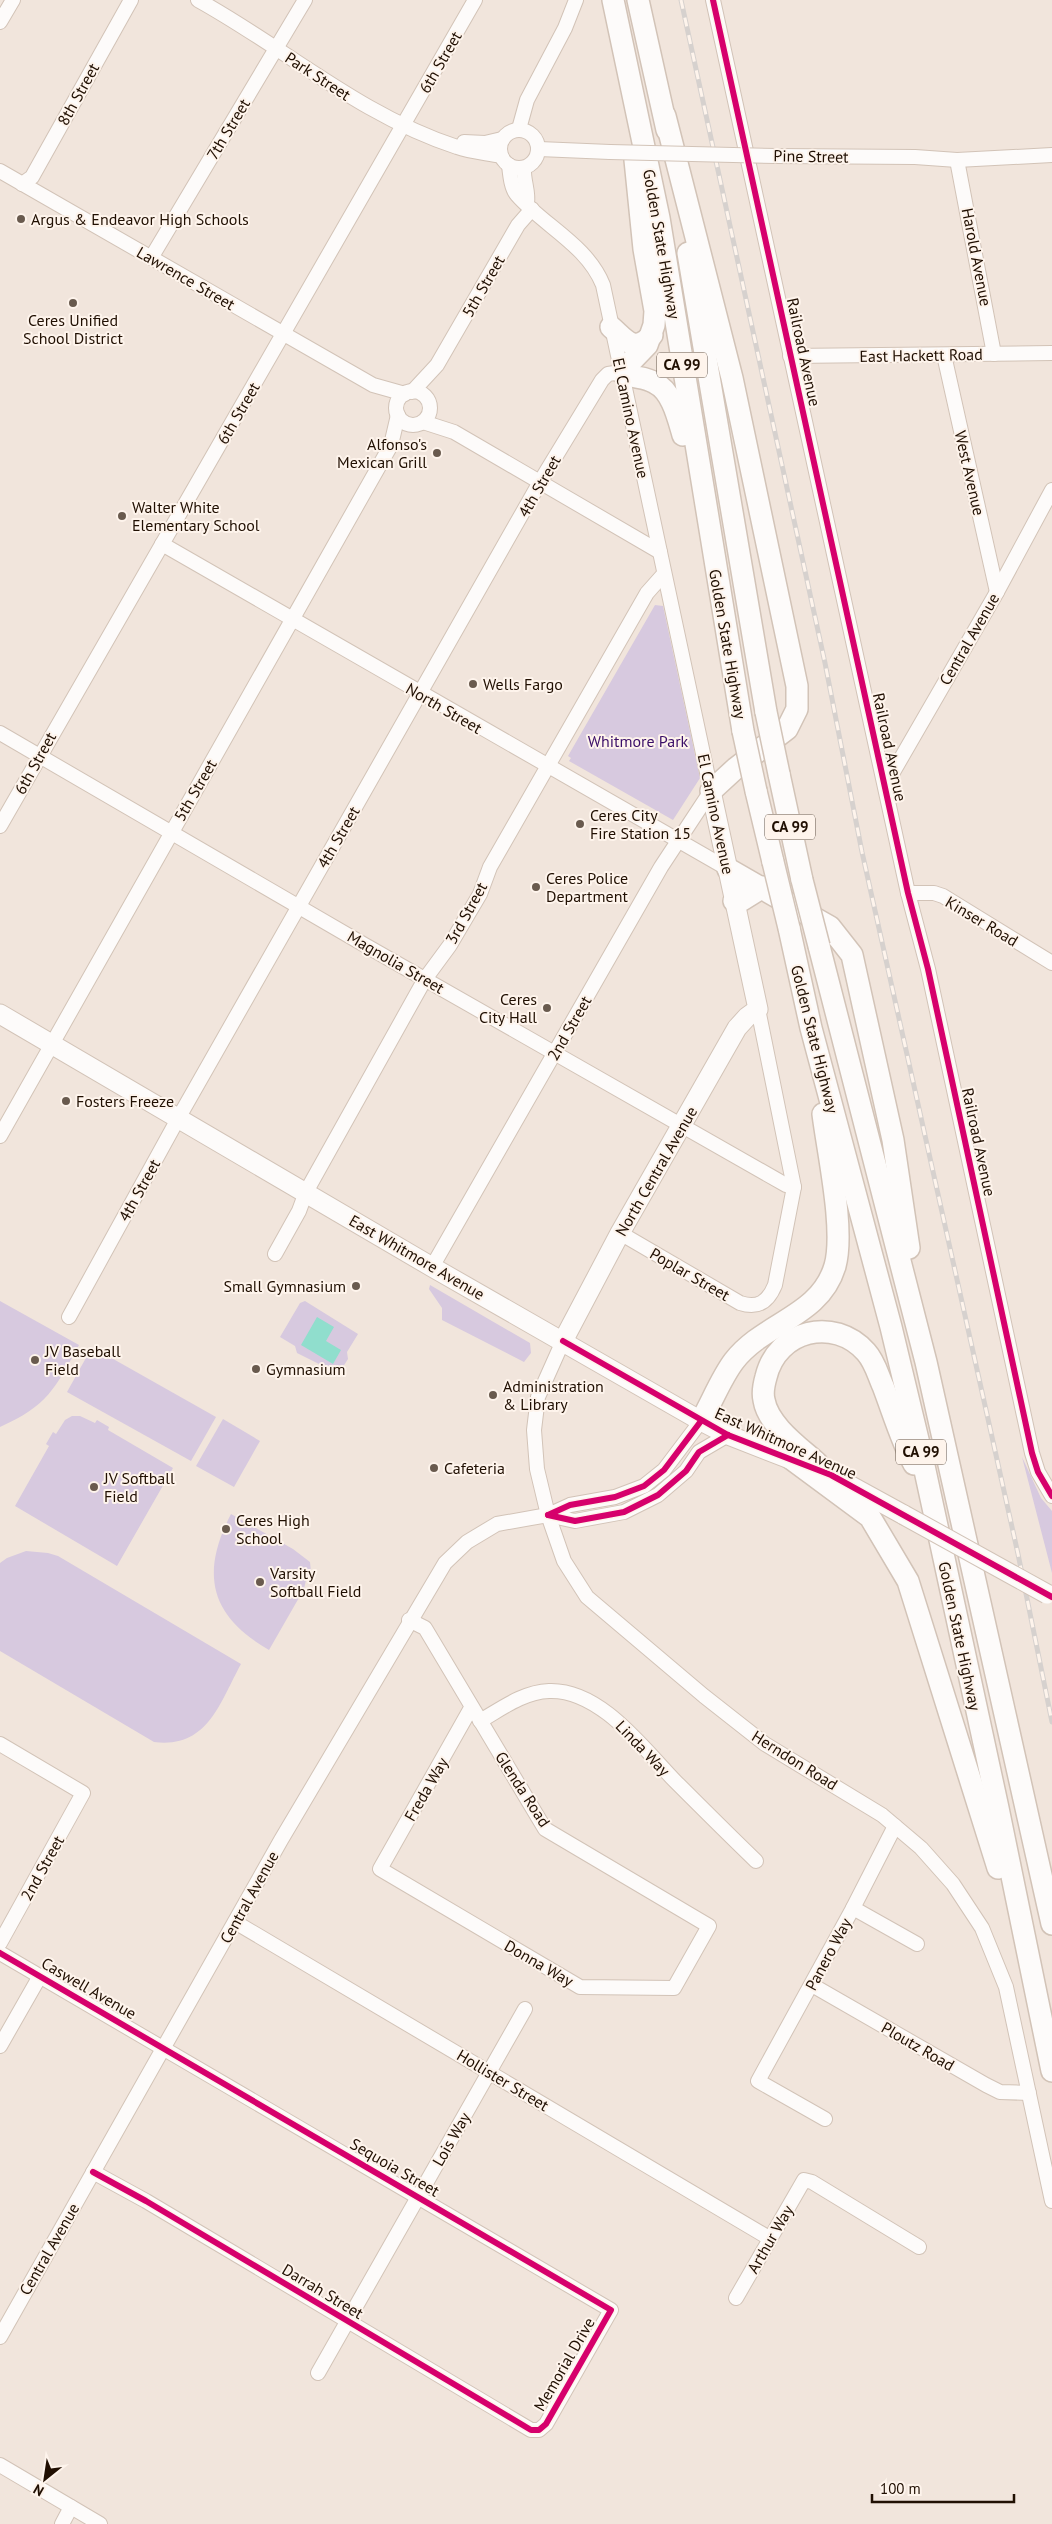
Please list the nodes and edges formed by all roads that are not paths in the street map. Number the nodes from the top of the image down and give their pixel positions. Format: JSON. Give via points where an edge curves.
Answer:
{"nodes":[{"id":1,"x":13,"y":0,"type":"edge"},
{"id":2,"x":131,"y":0,"type":"edge"},
{"id":3,"x":198,"y":0,"type":"edge"},
{"id":4,"x":305,"y":0,"type":"edge"},
{"id":5,"x":475,"y":0,"type":"edge"},
{"id":6,"x":576,"y":0,"type":"edge"},
{"id":7,"x":613,"y":0,"type":"edge"},
{"id":8,"x":638,"y":0,"type":"edge"},
{"id":9,"x":713,"y":0,"type":"edge"},
{"id":10,"x":0,"y":22,"type":"edge"},
{"id":11,"x":622,"y":43,"type":"junction"},
{"id":12,"x":276,"y":49,"type":"junction"},
{"id":13,"x":665,"y":116,"type":"junction"},
{"id":14,"x":404,"y":126,"type":"junction"},
{"id":15,"x":519,"y":129,"type":"junction"},
{"id":16,"x":502,"y":139,"type":"junction"},
{"id":17,"x":443,"y":141,"type":"junction"},
{"id":18,"x":539,"y":149,"type":"junction"},
{"id":19,"x":1052,"y":155,"type":"edge"},
{"id":20,"x":957,"y":160,"type":"junction"},
{"id":21,"x":505,"y":161,"type":"junction"},
{"id":22,"x":524,"y":168,"type":"junction"},
{"id":23,"x":0,"y":171,"type":"edge"},
{"id":24,"x":22,"y":184,"type":"junction"},
{"id":25,"x":530,"y":206,"type":"junction"},
{"id":26,"x":152,"y":258,"type":"junction"},
{"id":27,"x":611,"y":327,"type":"junction"},
{"id":28,"x":284,"y":334,"type":"junction"},
{"id":29,"x":652,"y":335,"type":"junction"},
{"id":30,"x":1052,"y":353,"type":"edge"},
{"id":31,"x":994,"y":354,"type":"junction"},
{"id":32,"x":944,"y":355,"type":"junction"},
{"id":33,"x":790,"y":356,"type":"junction"},
{"id":34,"x":437,"y":365,"type":"junction"},
{"id":35,"x":621,"y":372,"type":"junction"},
{"id":36,"x":373,"y":385,"type":"junction"},
{"id":37,"x":408,"y":393,"type":"junction"},
{"id":38,"x":429,"y":405,"type":"junction"},
{"id":39,"x":397,"y":413,"type":"junction"},
{"id":40,"x":419,"y":424,"type":"junction"},
{"id":41,"x":454,"y":432,"type":"junction"},
{"id":42,"x":391,"y":445,"type":"junction"},
{"id":43,"x":540,"y":482,"type":"junction"},
{"id":44,"x":1052,"y":490,"type":"edge"},
{"id":45,"x":710,"y":537,"type":"junction"},
{"id":46,"x":162,"y":544,"type":"junction"},
{"id":47,"x":660,"y":552,"type":"junction"},
{"id":48,"x":663,"y":575,"type":"junction"},
{"id":49,"x":997,"y":592,"type":"junction"},
{"id":50,"x":292,"y":619,"type":"junction"},
{"id":51,"x":419,"y":694,"type":"junction"},
{"id":52,"x":0,"y":733,"type":"edge"},
{"id":53,"x":39,"y":755,"type":"junction"},
{"id":54,"x":547,"y":766,"type":"junction"},
{"id":55,"x":885,"y":786,"type":"junction"},
{"id":56,"x":711,"y":791,"type":"junction"},
{"id":57,"x":0,"y":826,"type":"edge"},
{"id":58,"x":172,"y":831,"type":"junction"},
{"id":59,"x":678,"y":840,"type":"junction"},
{"id":60,"x":728,"y":869,"type":"junction"},
{"id":61,"x":763,"y":888,"type":"junction"},
{"id":62,"x":908,"y":893,"type":"junction"},
{"id":63,"x":734,"y":901,"type":"junction"},
{"id":64,"x":298,"y":906,"type":"junction"},
{"id":65,"x":1052,"y":963,"type":"edge"},
{"id":66,"x":425,"y":980,"type":"junction"},
{"id":67,"x":758,"y":1009,"type":"junction"},
{"id":68,"x":0,"y":1014,"type":"edge"},
{"id":69,"x":811,"y":1028,"type":"junction"},
{"id":70,"x":54,"y":1044,"type":"junction"},
{"id":71,"x":554,"y":1054,"type":"junction"},
{"id":72,"x":179,"y":1117,"type":"junction"},
{"id":73,"x":682,"y":1126,"type":"junction"},
{"id":74,"x":0,"y":1136,"type":"edge"},
{"id":75,"x":794,"y":1187,"type":"junction"},
{"id":76,"x":306,"y":1192,"type":"junction"},
{"id":77,"x":620,"y":1233,"type":"junction"},
{"id":78,"x":275,"y":1254,"type":"dead end"},
{"id":79,"x":432,"y":1267,"type":"junction"},
{"id":80,"x":763,"y":1303,"type":"joint"},
{"id":81,"x":69,"y":1317,"type":"dead end"},
{"id":82,"x":563,"y":1341,"type":"junction"},
{"id":83,"x":926,"y":1362,"type":"junction"},
{"id":84,"x":701,"y":1421,"type":"junction"},
{"id":85,"x":728,"y":1436,"type":"junction"},
{"id":86,"x":789,"y":1458,"type":"junction"},
{"id":87,"x":830,"y":1475,"type":"junction"},
{"id":88,"x":930,"y":1496,"type":"junction"},
{"id":89,"x":1052,"y":1496,"type":"edge"},
{"id":90,"x":548,"y":1515,"type":"junction"},
{"id":91,"x":1050,"y":1596,"type":"edge"},
{"id":92,"x":410,"y":1620,"type":"junction"},
{"id":93,"x":472,"y":1708,"type":"junction"},
{"id":94,"x":480,"y":1721,"type":"junction"},
{"id":95,"x":0,"y":1744,"type":"edge"},
{"id":96,"x":895,"y":1826,"type":"junction"},
{"id":97,"x":756,"y":1862,"type":"dead end"},
{"id":98,"x":380,"y":1869,"type":"joint"},
{"id":99,"x":853,"y":1908,"type":"junction"},
{"id":100,"x":235,"y":1922,"type":"junction"},
{"id":101,"x":1052,"y":1924,"type":"edge"},
{"id":102,"x":709,"y":1926,"type":"joint"},
{"id":103,"x":0,"y":1943,"type":"edge"},
{"id":104,"x":917,"y":1944,"type":"dead end"},
{"id":105,"x":0,"y":1953,"type":"edge"},
{"id":106,"x":40,"y":1976,"type":"junction"},
{"id":107,"x":1033,"y":1980,"type":"junction"},
{"id":108,"x":812,"y":1985,"type":"junction"},
{"id":109,"x":525,"y":2009,"type":"dead end"},
{"id":110,"x":0,"y":2046,"type":"edge"},
{"id":111,"x":165,"y":2048,"type":"junction"},
{"id":112,"x":1052,"y":2071,"type":"edge"},
{"id":113,"x":490,"y":2072,"type":"junction"},
{"id":114,"x":1029,"y":2093,"type":"junction"},
{"id":115,"x":824,"y":2119,"type":"dead end"},
{"id":116,"x":94,"y":2172,"type":"junction"},
{"id":117,"x":419,"y":2197,"type":"junction"},
{"id":118,"x":1052,"y":2201,"type":"edge"},
{"id":119,"x":769,"y":2238,"type":"junction"},
{"id":120,"x":919,"y":2246,"type":"dead end"},
{"id":121,"x":736,"y":2298,"type":"dead end"},
{"id":122,"x":610,"y":2310,"type":"joint"},
{"id":123,"x":347,"y":2322,"type":"junction"},
{"id":124,"x":0,"y":2336,"type":"edge"},
{"id":125,"x":318,"y":2373,"type":"dead end"},
{"id":126,"x":539,"y":2430,"type":"joint"},
{"id":127,"x":0,"y":2465,"type":"edge"},
{"id":128,"x":72,"y":2507,"type":"junction"},
{"id":129,"x":62,"y":2524,"type":"edge"},
{"id":130,"x":100,"y":2524,"type":"edge"}],
"edges":[{"from":1,"to":10,"type":"street"},
{"from":2,"to":24,"type":"street","name":"8th Street","via":[[32,177]]},
{"from":3,"to":12,"type":"street","name":"Park Street"},
{"from":4,"to":12,"type":"street","name":"7th Street"},
{"from":5,"to":14,"type":"street","name":"6th Street"},
{"from":6,"to":15,"type":"street","via":[[527,100]]},
{"from":7,"to":11,"type":"highway","name":"Golden State Highway","number":"CA 99"},
{"from":8,"to":13,"type":"highway","name":"Golden State Highway","number":"CA 99"},
{"from":9,"to":33,"type":"street","name":"Railroad Avenue"},
{"from":11,"to":29,"type":"highway","via":[[644,249],[655,311]]},
{"from":11,"to":45,"type":"highway","name":"Golden State Highway","number":"CA 99","via":[[660,218]]},
{"from":12,"to":14,"type":"street","name":"Park Street","via":[[355,100]]},
{"from":12,"to":26,"type":"street","name":"7th Street"},
{"from":13,"to":56,"type":"highway","via":[[736,396],[797,686],[797,708],[787,729]]},
{"from":13,"to":83,"type":"highway","name":"Golden State Highway","number":"CA 99","bridge":true,"via":[[766,712],[802,880]]},
{"from":14,"to":17,"type":"street","name":"Park Street"},
{"from":14,"to":28,"type":"street","name":"6th Street"},
{"from":15,"to":16,"type":"street","via":[[508,132]]},
{"from":15,"to":18,"type":"street","via":[[536,138]]},
{"from":16,"to":17,"type":"street","name":"Park Street","via":[[485,143]]},
{"from":16,"to":21,"type":"street","via":[[500,148]]},
{"from":17,"to":21,"type":"street","name":"Park Street"},
{"from":18,"to":20,"type":"street","name":"Pine Street","bridge":true},
{"from":18,"to":22,"type":"street","via":[[533,162]]},
{"from":19,"to":20,"type":"street","name":"Pine Street"},
{"from":20,"to":31,"type":"street","name":"Harold Avenue"},
{"from":21,"to":22,"type":"street"},
{"from":21,"to":25,"type":"street","name":"El Camino Avenue","via":[[516,194]]},
{"from":22,"to":25,"type":"street"},
{"from":23,"to":24,"type":"street","name":"Lawrence Street"},
{"from":24,"to":26,"type":"street","name":"Lawrence Street"},
{"from":25,"to":27,"type":"street","name":"El Camino Avenue","via":[[593,266],[603,285]]},
{"from":25,"to":34,"type":"street","name":"5th Street"},
{"from":26,"to":28,"type":"street","name":"Lawrence Street"},
{"from":27,"to":29,"type":"highway","via":[[633,344],[641,344]]},
{"from":27,"to":35,"type":"street","name":"El Camino Avenue"},
{"from":28,"to":36,"type":"street","name":"Lawrence Street"},
{"from":28,"to":46,"type":"street","name":"6th Street"},
{"from":29,"to":35,"type":"highway","via":[[642,351]]},
{"from":30,"to":31,"type":"street","name":"East Hackett Road"},
{"from":31,"to":32,"type":"street","name":"East Hackett Road"},
{"from":32,"to":33,"type":"street","name":"East Hackett Road"},
{"from":32,"to":49,"type":"street","name":"West Avenue"},
{"from":33,"to":55,"type":"street","name":"Railroad Avenue"},
{"from":34,"to":37,"type":"street","name":"5th Street"},
{"from":34,"to":38,"type":"street","name":"5th Street"},
{"from":35,"to":43,"type":"street","name":"4th Street","via":[[608,374],[602,380]]},
{"from":35,"to":45,"type":"highway","via":[[656,383],[670,400],[680,425]]},
{"from":35,"to":47,"type":"street","name":"El Camino Avenue"},
{"from":36,"to":37,"type":"street","name":"Lawrence Street"},
{"from":36,"to":39,"type":"street","name":"Lawrence Street"},
{"from":37,"to":38,"type":"street","via":[[420,394]]},
{"from":37,"to":39,"type":"street","via":[[397,403]]},
{"from":38,"to":40,"type":"street","via":[[428,415]]},
{"from":38,"to":41,"type":"street"},
{"from":39,"to":40,"type":"street","via":[[408,424]]},
{"from":39,"to":42,"type":"street","name":"5th Street"},
{"from":40,"to":41,"type":"street"},
{"from":40,"to":42,"type":"street","name":"5th Street"},
{"from":41,"to":43,"type":"street"},
{"from":42,"to":50,"type":"street","name":"5th Street"},
{"from":43,"to":47,"type":"street"},
{"from":43,"to":51,"type":"street","name":"4th Street"},
{"from":44,"to":49,"type":"street","name":"Central Avenue"},
{"from":45,"to":69,"type":"highway","name":"Golden State Highway","number":"CA 99","bridge":true,"via":[[742,731]]},
{"from":46,"to":50,"type":"street","name":"North Street"},
{"from":46,"to":53,"type":"street","name":"6th Street"},
{"from":47,"to":48,"type":"street","name":"El Camino Avenue"},
{"from":48,"to":54,"type":"street","name":"3rd Street","via":[[647,593]]},
{"from":48,"to":56,"type":"street","name":"El Camino Avenue"},
{"from":49,"to":55,"type":"street","name":"Central Avenue"},
{"from":50,"to":51,"type":"street","name":"North Street"},
{"from":50,"to":58,"type":"street","name":"5th Street"},
{"from":51,"to":54,"type":"street","name":"North Street"},
{"from":51,"to":64,"type":"street","name":"4th Street"},
{"from":52,"to":53,"type":"street","name":"Magnolia Street"},
{"from":53,"to":57,"type":"street","name":"6th Street"},
{"from":53,"to":58,"type":"street","name":"Magnolia Street"},
{"from":54,"to":59,"type":"street","name":"North Street"},
{"from":54,"to":66,"type":"street","name":"3rd Street","via":[[490,867],[480,894]]},
{"from":55,"to":62,"type":"street","name":"Railroad Avenue"},
{"from":56,"to":59,"type":"street","name":"2nd Street"},
{"from":56,"to":60,"type":"main road","name":"El Camino Avenue"},
{"from":58,"to":64,"type":"street","name":"Magnolia Street"},
{"from":58,"to":70,"type":"street","name":"5th Street"},
{"from":59,"to":60,"type":"street","name":"North Street"},
{"from":59,"to":71,"type":"street","name":"2nd Street"},
{"from":60,"to":61,"type":"highway"},
{"from":60,"to":63,"type":"main road","name":"El Camino Avenue"},
{"from":61,"to":63,"type":"highway"},
{"from":61,"to":83,"type":"highway","via":[[830,927],[852,955],[893,1140]]},
{"from":62,"to":65,"type":"street","name":"Kinser Road","via":[[943,896]]},
{"from":62,"to":89,"type":"street","name":"Railroad Avenue","via":[[928,969],[1032,1453],[1038,1472]]},
{"from":63,"to":67,"type":"main road","name":"El Camino Avenue"},
{"from":64,"to":66,"type":"street","name":"Magnolia Street"},
{"from":64,"to":72,"type":"street","name":"4th Street"},
{"from":66,"to":71,"type":"street","name":"Magnolia Street"},
{"from":66,"to":76,"type":"street","name":"3rd Street"},
{"from":67,"to":73,"type":"main road","name":"North Central Avenue","via":[[737,1028]]},
{"from":67,"to":75,"type":"street","name":"El Camino Avenue"},
{"from":68,"to":70,"type":"main road","name":"East Whitmore Avenue"},
{"from":69,"to":84,"type":"highway","via":[[838,1231],[835,1266],[824,1288],[806,1309],[759,1336],[734,1361]]},
{"from":69,"to":88,"type":"highway","name":"Golden State Highway","number":"CA 99","via":[[891,1327]]},
{"from":70,"to":72,"type":"main road","name":"East Whitmore Avenue"},
{"from":70,"to":74,"type":"street","name":"5th Street"},
{"from":71,"to":73,"type":"street","name":"Magnolia Street"},
{"from":71,"to":79,"type":"street","name":"2nd Street"},
{"from":72,"to":76,"type":"main road","name":"East Whitmore Avenue"},
{"from":72,"to":81,"type":"street","name":"4th Street"},
{"from":73,"to":75,"type":"street","name":"Magnolia Street"},
{"from":73,"to":77,"type":"main road","name":"North Central Avenue"},
{"from":75,"to":80,"type":"street","name":"El Camino Avenue","via":[[775,1285],[770,1298]]},
{"from":76,"to":78,"type":"street","name":"3rd Street"},
{"from":76,"to":79,"type":"main road","name":"East Whitmore Avenue"},
{"from":77,"to":80,"type":"street","name":"Poplar Street","via":[[740,1303],[751,1306]]},
{"from":77,"to":82,"type":"main road","name":"North Central Avenue"},
{"from":79,"to":82,"type":"main road","name":"East Whitmore Avenue"},
{"from":82,"to":84,"type":"main road","name":"East Whitmore Avenue"},
{"from":82,"to":90,"type":"street","name":"Herndon Road","via":[[544,1379],[534,1414],[537,1469]]},
{"from":83,"to":101,"type":"highway","name":"Golden State Highway","number":"CA 99"},
{"from":84,"to":85,"type":"main road","name":"East Whitmore Avenue"},
{"from":84,"to":90,"type":"street","via":[[664,1470],[644,1486],[615,1498],[570,1505]]},
{"from":85,"to":86,"type":"main road","name":"East Whitmore Avenue"},
{"from":85,"to":90,"type":"street","via":[[700,1452],[686,1471],[658,1495],[624,1512],[575,1521]]},
{"from":86,"to":87,"type":"main road","name":"East Whitmore Avenue"},
{"from":86,"to":107,"type":"highway","via":[[870,1517],[908,1581]]},
{"from":87,"to":88,"type":"highway","via":[[778,1425],[764,1400],[769,1364],[776,1354],[787,1342],[815,1331],[838,1333],[850,1338],[869,1355],[906,1450]]},
{"from":87,"to":91,"type":"main road","name":"East Whitmore Avenue","bridge":true},
{"from":88,"to":107,"type":"highway","name":"Golden State Highway","number":"CA 99"},
{"from":90,"to":92,"type":"street","name":"Central Avenue","via":[[497,1524],[467,1542],[445,1563]]},
{"from":90,"to":96,"type":"street","name":"Herndon Road","via":[[564,1561],[587,1597],[765,1744],[862,1802]]},
{"from":92,"to":93,"type":"street","name":"Glenda Road","via":[[425,1628]]},
{"from":92,"to":100,"type":"street","name":"Central Avenue"},
{"from":93,"to":94,"type":"street","name":"Glenda Road"},
{"from":93,"to":98,"type":"street","name":"Freda Way"},
{"from":94,"to":97,"type":"street","name":"Linda Way","via":[[522,1697],[539,1692],[564,1693],[585,1701],[622,1724]]},
{"from":94,"to":102,"type":"street","name":"Glenda Road","via":[[545,1829]]},
{"from":95,"to":103,"type":"street","name":"2nd Street","via":[[83,1792]]},
{"from":96,"to":99,"type":"street","name":"Panero Way"},
{"from":96,"to":114,"type":"street","name":"Herndon Road","via":[[941,1868],[982,1928],[1006,1987]]},
{"from":98,"to":102,"type":"street","name":"Donna Way","via":[[580,1987],[674,1988]]},
{"from":99,"to":104,"type":"street"},
{"from":99,"to":108,"type":"street","name":"Panero Way"},
{"from":100,"to":111,"type":"street","name":"Central Avenue"},
{"from":100,"to":113,"type":"street","name":"Hollister Street"},
{"from":105,"to":106,"type":"street","name":"Caswell Avenue"},
{"from":106,"to":110,"type":"street"},
{"from":106,"to":111,"type":"street","name":"Caswell Avenue"},
{"from":107,"to":112,"type":"highway","name":"Golden State Highway","number":"CA 99"},
{"from":108,"to":114,"type":"street","name":"Ploutz Road","via":[[986,2086],[1000,2092]]},
{"from":108,"to":115,"type":"street","name":"Panero Way","via":[[758,2081]]},
{"from":109,"to":113,"type":"street","name":"Lois Way"},
{"from":111,"to":116,"type":"street","name":"Central Avenue"},
{"from":111,"to":117,"type":"street","name":"Sequoia Street"},
{"from":113,"to":117,"type":"street","name":"Lois Way"},
{"from":113,"to":119,"type":"street","name":"Hollister Street"},
{"from":114,"to":118,"type":"street","name":"Herndon Road"},
{"from":116,"to":123,"type":"street","name":"Darrah Street"},
{"from":116,"to":124,"type":"street","name":"Central Avenue"},
{"from":117,"to":122,"type":"street","name":"Sequoia Street"},
{"from":117,"to":123,"type":"street","name":"Lois Way"},
{"from":119,"to":120,"type":"street","name":"Arthur Way","via":[[804,2180]]},
{"from":119,"to":121,"type":"street","name":"Arthur Way"},
{"from":122,"to":126,"type":"street","name":"Memorial Drive","via":[[546,2424]]},
{"from":123,"to":125,"type":"street","name":"Lois Way"},
{"from":123,"to":126,"type":"street","name":"Darrah Street","via":[[501,2414],[531,2430]]},
{"from":127,"to":128,"type":"street"},
{"from":128,"to":129,"type":"street"},
{"from":128,"to":130,"type":"street"}]}
